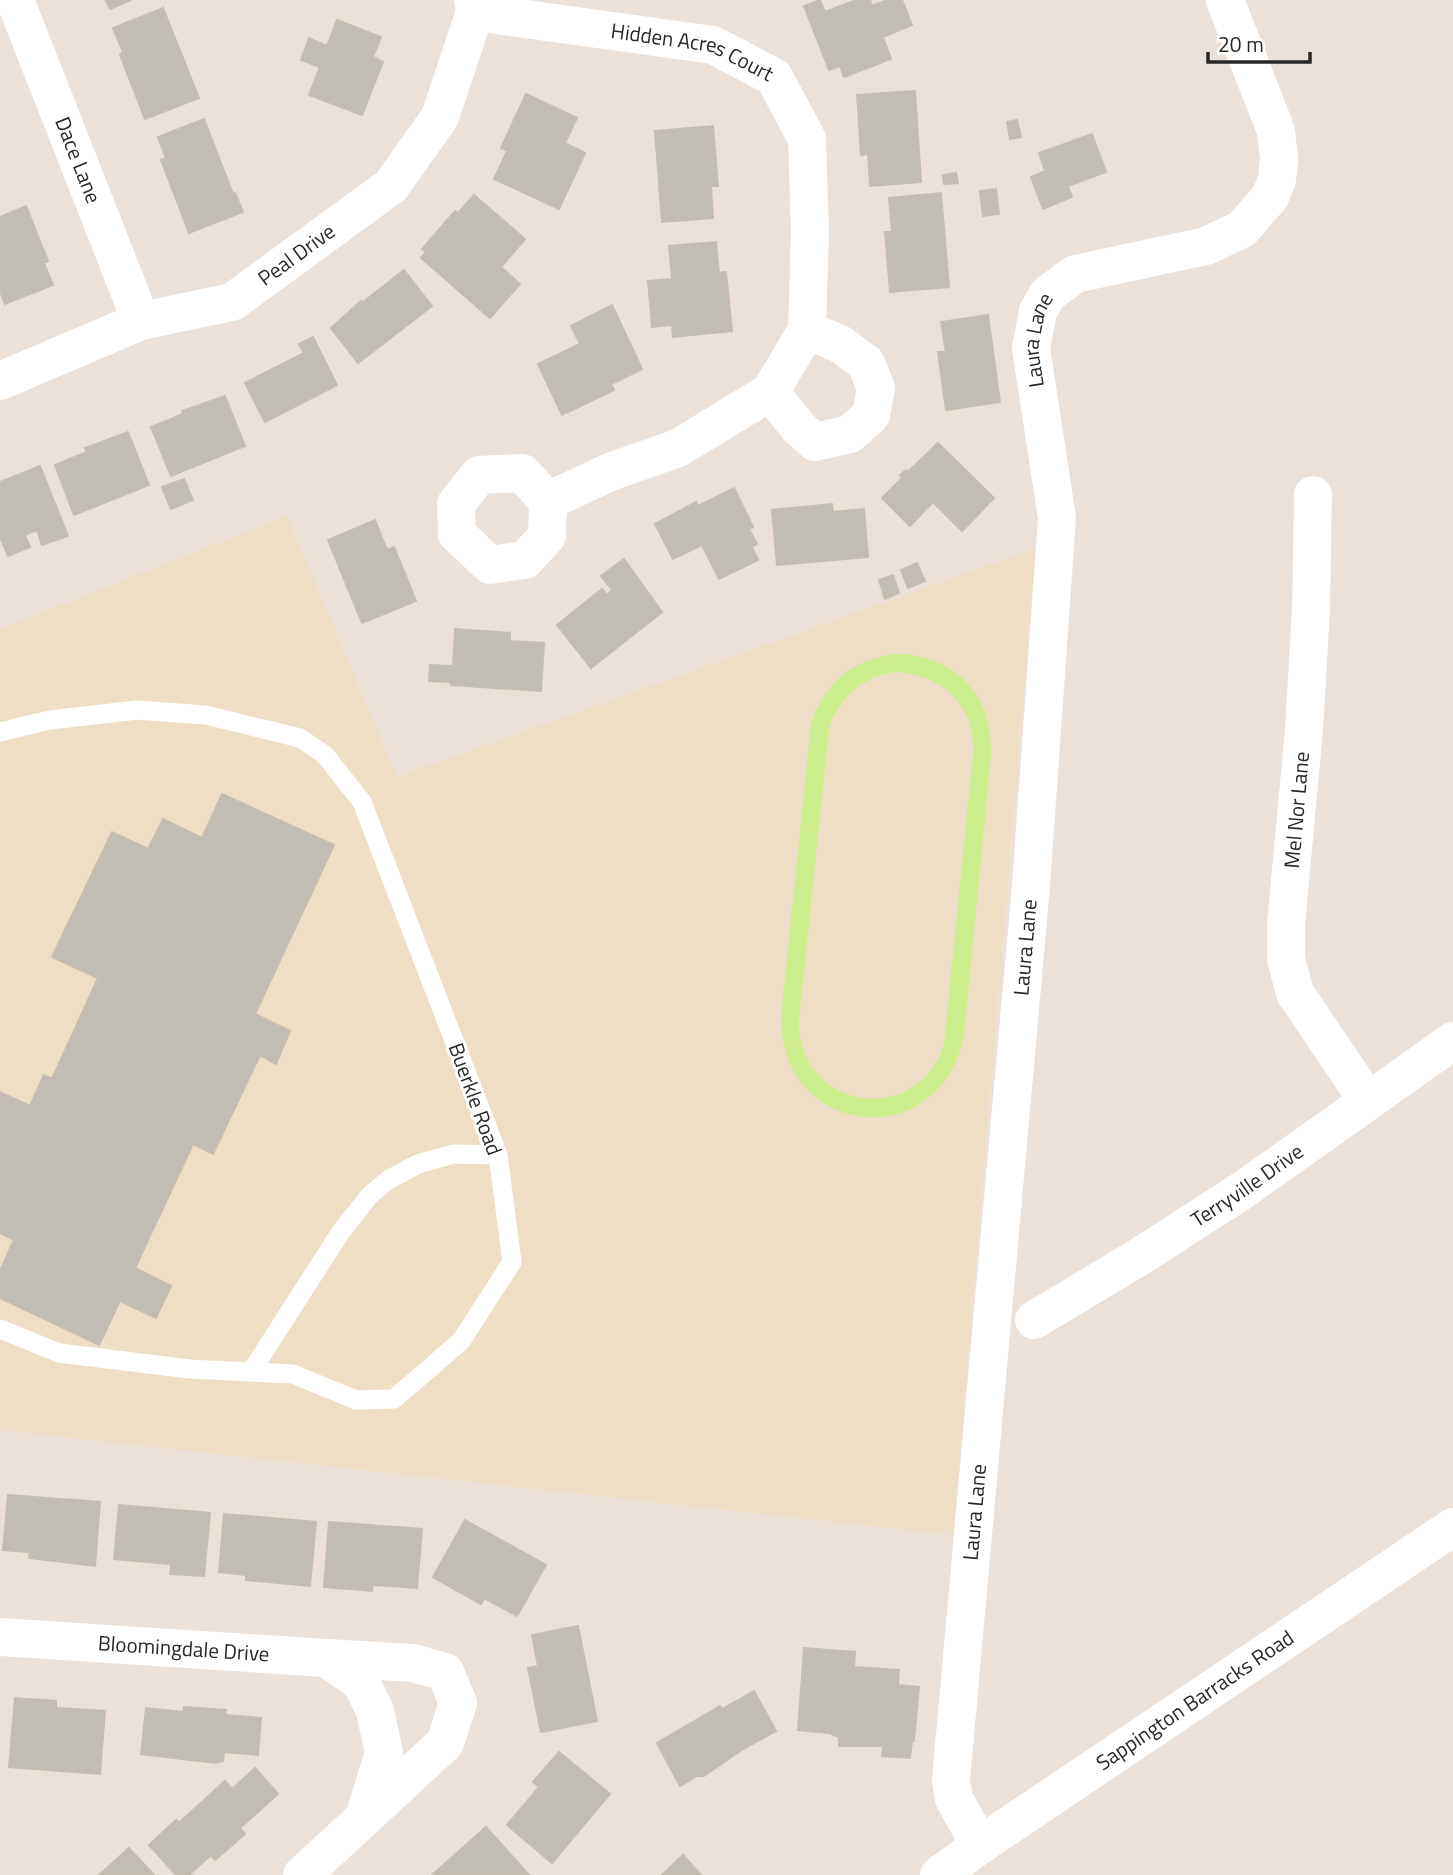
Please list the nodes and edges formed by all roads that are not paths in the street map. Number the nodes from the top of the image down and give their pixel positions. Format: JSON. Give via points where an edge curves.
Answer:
{"nodes":[{"id":1,"x":15,"y":0,"type":"edge"},
{"id":2,"x":1225,"y":0,"type":"edge"},
{"id":3,"x":474,"y":6,"type":"edge"},
{"id":4,"x":141,"y":321,"type":"junction"},
{"id":5,"x":807,"y":330,"type":"junction"},
{"id":6,"x":0,"y":382,"type":"edge"},
{"id":7,"x":770,"y":392,"type":"junction"},
{"id":8,"x":1313,"y":495,"type":"dead end"},
{"id":9,"x":548,"y":501,"type":"dead end"},
{"id":10,"x":0,"y":732,"type":"edge"},
{"id":11,"x":1453,"y":1041,"type":"edge"},
{"id":12,"x":1368,"y":1101,"type":"junction"},
{"id":13,"x":498,"y":1155,"type":"junction"},
{"id":14,"x":1034,"y":1320,"type":"dead end"},
{"id":15,"x":0,"y":1329,"type":"edge"},
{"id":16,"x":251,"y":1372,"type":"junction"},
{"id":17,"x":1453,"y":1527,"type":"edge"},
{"id":18,"x":0,"y":1637,"type":"edge"},
{"id":19,"x":326,"y":1658,"type":"junction"},
{"id":20,"x":364,"y":1818,"type":"junction"},
{"id":21,"x":980,"y":1845,"type":"junction"},
{"id":22,"x":302,"y":1875,"type":"edge"},
{"id":23,"x":939,"y":1875,"type":"edge"}],
"edges":[{"from":1,"to":4,"type":"street","name":"Dace Lane"},
{"from":2,"to":21,"type":"street","name":"Laura Lane","via":[[1276,131],[1279,159],[1270,197],[1242,229],[1206,246],[1075,274],[1048,294],[1038,311],[1031,348],[1057,518],[1031,886],[951,1780],[954,1799]]},
{"from":3,"to":4,"type":"street","name":"Peal Drive","via":[[440,117],[390,186],[232,302]]},
{"from":3,"to":5,"type":"street","name":"Hidden Acres Court","via":[[713,45],[774,77],[807,139]]},
{"from":4,"to":6,"type":"street","name":"Peal Drive"},
{"from":5,"to":7,"type":"street","name":"Hidden Acres Court"},
{"from":5,"to":7,"type":"street","via":[[866,363],[876,388],[871,415],[850,434],[816,442]]},
{"from":7,"to":9,"type":"street","name":"Hidden Acres Court","via":[[678,448]]},
{"from":8,"to":12,"type":"street","name":"Mel Nor Lane","via":[[1304,730],[1286,959],[1295,993]]},
{"from":10,"to":13,"type":"lane","name":"Buerkle Road","via":[[50,720],[137,710],[206,715],[275,731],[300,738],[325,755],[362,802]]},
{"from":11,"to":12,"type":"street","name":"Terryville Drive"},
{"from":12,"to":14,"type":"street","name":"Terryville Drive","via":[[1240,1192]]},
{"from":13,"to":16,"type":"lane","via":[[453,1154],[418,1164],[370,1195],[340,1233]]},
{"from":13,"to":16,"type":"lane","name":"Buerkle Road","via":[[512,1262],[461,1340],[442,1357],[394,1399],[356,1400],[293,1374]]},
{"from":15,"to":16,"type":"lane","name":"Buerkle Road","via":[[59,1353]]},
{"from":17,"to":21,"type":"street","name":"Sappington Barracks Road"},
{"from":18,"to":19,"type":"street","name":"Bloomingdale Drive"},
{"from":19,"to":20,"type":"street","via":[[360,1682],[375,1711],[384,1753]]},
{"from":19,"to":20,"type":"street","name":"Bloomingdale Drive","via":[[413,1663],[445,1672],[458,1703],[445,1743]]},
{"from":20,"to":22,"type":"street"},
{"from":21,"to":23,"type":"street","name":"Sappington Barracks Road"}]}
